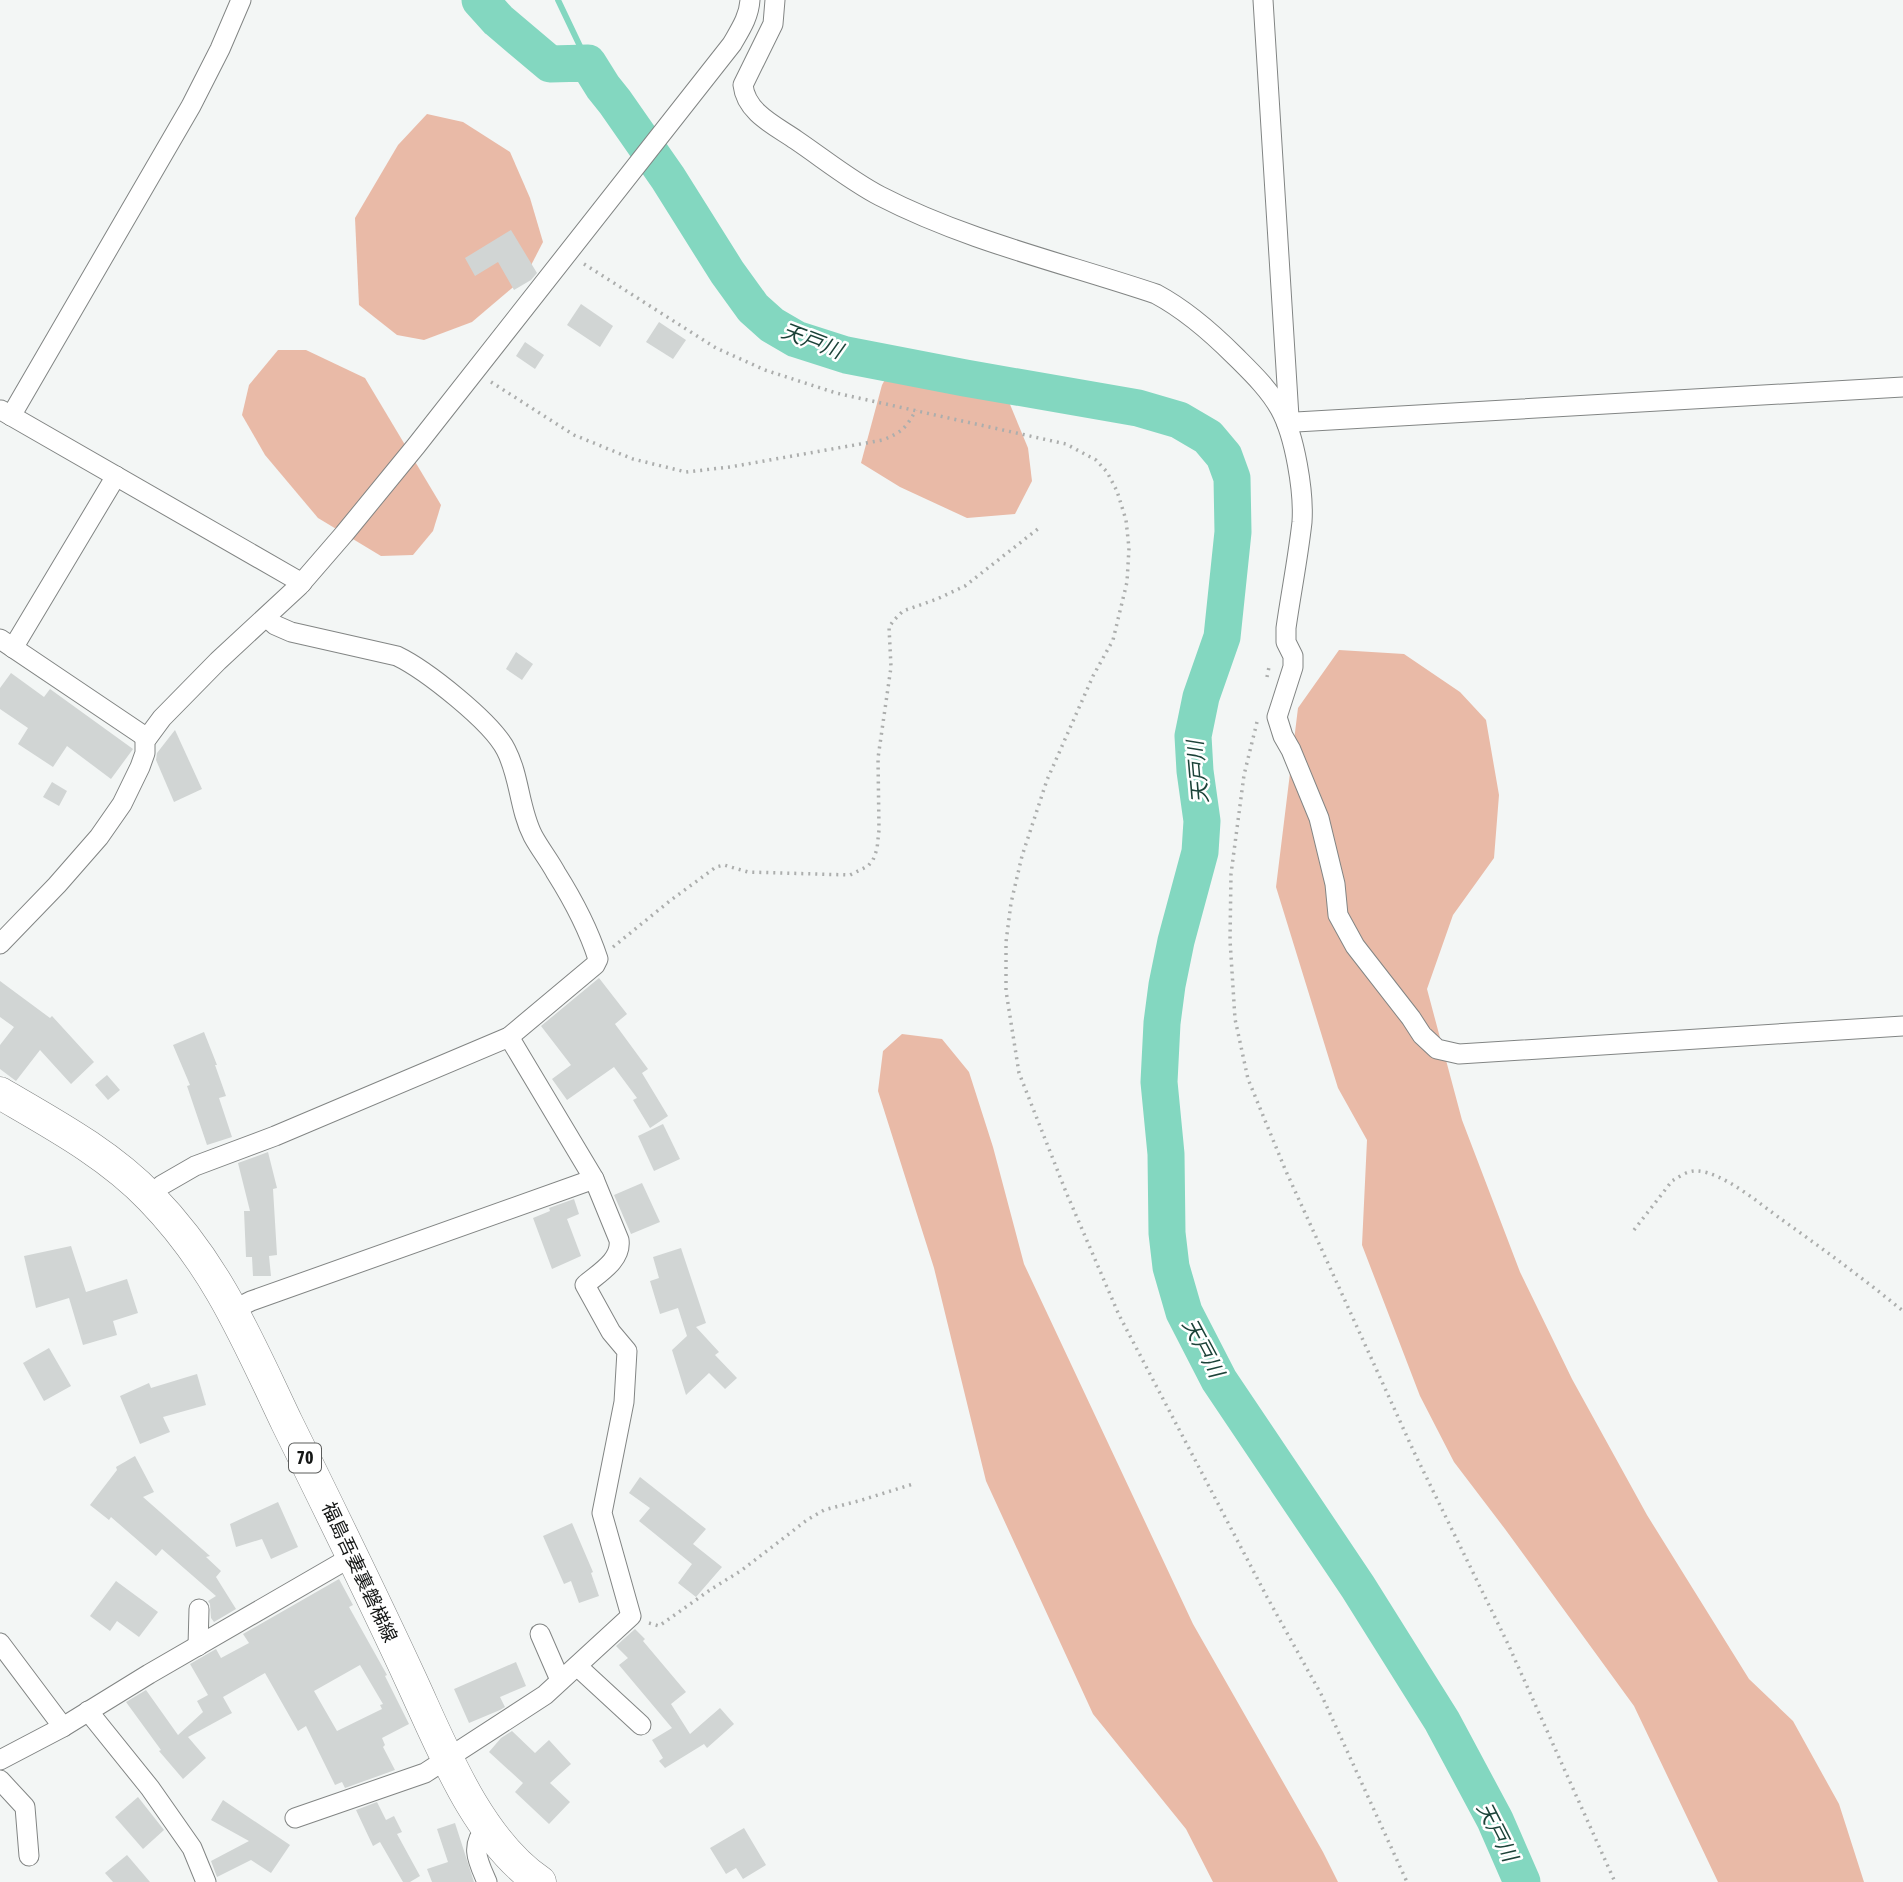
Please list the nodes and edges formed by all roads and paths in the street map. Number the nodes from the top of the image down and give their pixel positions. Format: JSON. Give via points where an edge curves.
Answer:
{"nodes":[{"id":1,"x":242,"y":0,"type":"edge"},
{"id":2,"x":750,"y":0,"type":"edge"},
{"id":3,"x":775,"y":0,"type":"edge"},
{"id":4,"x":1263,"y":0,"type":"edge"},
{"id":5,"x":572,"y":248,"type":"junction"},
{"id":6,"x":474,"y":372,"type":"junction"},
{"id":7,"x":1903,"y":387,"type":"edge"},
{"id":8,"x":916,"y":410,"type":"junction"},
{"id":9,"x":6,"y":413,"type":"edge"},
{"id":10,"x":1287,"y":424,"type":"junction"},
{"id":11,"x":116,"y":476,"type":"junction"},
{"id":12,"x":1039,"y":527,"type":"dead end"},
{"id":13,"x":302,"y":583,"type":"junction"},
{"id":14,"x":266,"y":617,"type":"junction"},
{"id":15,"x":7,"y":643,"type":"edge"},
{"id":16,"x":1269,"y":667,"type":"dead end"},
{"id":17,"x":1266,"y":680,"type":"dead end"},
{"id":18,"x":1257,"y":721,"type":"dead end"},
{"id":19,"x":147,"y":738,"type":"junction"},
{"id":20,"x":0,"y":944,"type":"edge"},
{"id":21,"x":598,"y":959,"type":"junction"},
{"id":22,"x":1903,"y":1026,"type":"edge"},
{"id":23,"x":509,"y":1037,"type":"junction"},
{"id":24,"x":0,"y":1093,"type":"edge"},
{"id":25,"x":594,"y":1179,"type":"junction"},
{"id":26,"x":149,"y":1196,"type":"junction"},
{"id":27,"x":1634,"y":1230,"type":"dead end"},
{"id":28,"x":233,"y":1310,"type":"junction"},
{"id":29,"x":1903,"y":1311,"type":"edge"},
{"id":30,"x":913,"y":1484,"type":"dead end"},
{"id":31,"x":353,"y":1556,"type":"junction"},
{"id":32,"x":199,"y":1609,"type":"dead end"},
{"id":33,"x":631,"y":1616,"type":"junction"},
{"id":34,"x":540,"y":1634,"type":"dead end"},
{"id":35,"x":0,"y":1643,"type":"edge"},
{"id":36,"x":198,"y":1646,"type":"junction"},
{"id":37,"x":577,"y":1666,"type":"junction"},
{"id":38,"x":560,"y":1680,"type":"junction"},
{"id":39,"x":88,"y":1711,"type":"junction"},
{"id":40,"x":641,"y":1725,"type":"dead end"},
{"id":41,"x":62,"y":1727,"type":"junction"},
{"id":42,"x":447,"y":1758,"type":"junction"},
{"id":43,"x":0,"y":1760,"type":"edge"},
{"id":44,"x":0,"y":1780,"type":"edge"},
{"id":45,"x":295,"y":1818,"type":"dead end"},
{"id":46,"x":487,"y":1827,"type":"junction"},
{"id":47,"x":29,"y":1856,"type":"dead end"},
{"id":48,"x":206,"y":1882,"type":"edge"},
{"id":49,"x":487,"y":1882,"type":"edge"},
{"id":50,"x":540,"y":1882,"type":"edge"},
{"id":51,"x":1407,"y":1882,"type":"edge"},
{"id":52,"x":1615,"y":1882,"type":"edge"}],
"edges":[{"from":1,"to":9,"type":"street","via":[[191,106]]},
{"from":2,"to":5,"type":"street","via":[[732,44]]},
{"from":3,"to":10,"type":"street","via":[[773,24],[743,85],[754,110],[879,196],[965,232],[1156,294],[1174,304],[1250,372],[1280,408]]},
{"from":4,"to":10,"type":"street"},
{"from":5,"to":6,"type":"street"},
{"from":5,"to":8,"type":"path","via":[[716,348],[836,393]]},
{"from":6,"to":8,"type":"path","via":[[574,435],[633,459],[686,472],[883,440],[908,425]]},
{"from":6,"to":13,"type":"street"},
{"from":7,"to":10,"type":"street"},
{"from":8,"to":51,"type":"path","via":[[1066,444],[1096,460],[1118,491],[1129,548],[1113,640],[1047,780],[1012,903],[1006,991],[1019,1073],[1119,1315],[1321,1694]]},
{"from":9,"to":11,"type":"street"},
{"from":10,"to":22,"type":"street","via":[[1302,521],[1286,628],[1293,667],[1277,717],[1319,818],[1342,925],[1430,1043],[1459,1054]]},
{"from":11,"to":13,"type":"street"},
{"from":11,"to":15,"type":"street"},
{"from":12,"to":21,"type":"path","via":[[965,586],[903,611],[889,627],[891,667],[878,758],[878,839],[868,866],[849,875],[716,867]]},
{"from":13,"to":14,"type":"street"},
{"from":14,"to":19,"type":"street"},
{"from":14,"to":21,"type":"street","via":[[290,632],[408,661],[460,700],[495,734],[514,772],[527,823],[572,900]]},
{"from":15,"to":19,"type":"street"},
{"from":16,"to":17,"type":"path"},
{"from":18,"to":52,"type":"path","via":[[1244,775],[1231,874],[1235,1019],[1248,1079],[1408,1440],[1508,1644]]},
{"from":19,"to":20,"type":"street","via":[[140,767],[99,837]]},
{"from":21,"to":23,"type":"street"},
{"from":23,"to":25,"type":"street"},
{"from":23,"to":26,"type":"street","via":[[195,1166]]},
{"from":24,"to":26,"type":"main road","name":"福島吾妻裏磐梯線","number":"70","via":[[113,1164]]},
{"from":25,"to":28,"type":"street"},
{"from":25,"to":33,"type":"street","via":[[620,1248],[610,1264],[585,1285],[627,1351],[624,1402],[603,1513]]},
{"from":26,"to":28,"type":"main road","name":"福島吾妻裏磐梯線","number":"70","via":[[183,1232]]},
{"from":27,"to":29,"type":"path","via":[[1672,1181],[1696,1171],[1705,1173],[1733,1184]]},
{"from":28,"to":31,"type":"main road","name":"福島吾妻裏磐梯線","number":"70"},
{"from":30,"to":33,"type":"path","via":[[824,1510],[659,1626]]},
{"from":31,"to":36,"type":"street"},
{"from":31,"to":42,"type":"main road","name":"福島吾妻裏磐梯線","number":"70"},
{"from":32,"to":36,"type":"street"},
{"from":33,"to":37,"type":"street"},
{"from":34,"to":38,"type":"street"},
{"from":35,"to":41,"type":"street"},
{"from":36,"to":39,"type":"street"},
{"from":37,"to":38,"type":"street"},
{"from":37,"to":40,"type":"street"},
{"from":38,"to":42,"type":"street","via":[[545,1695]]},
{"from":39,"to":41,"type":"street"},
{"from":39,"to":48,"type":"street","via":[[192,1848]]},
{"from":41,"to":43,"type":"street"},
{"from":42,"to":45,"type":"street","via":[[425,1773]]},
{"from":42,"to":46,"type":"main road","name":"福島吾妻裏磐梯線","number":"70"},
{"from":44,"to":47,"type":"street","via":[[25,1807]]},
{"from":46,"to":49,"type":"street","via":[[476,1844]]},
{"from":46,"to":50,"type":"main road","name":"福島吾妻裏磐梯線","number":"70"}]}
